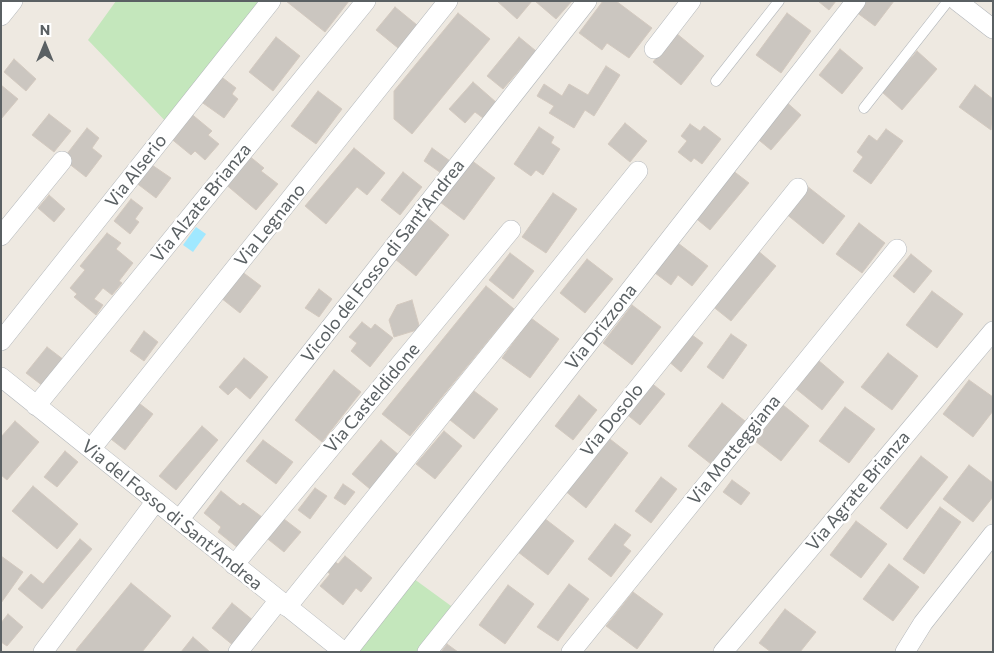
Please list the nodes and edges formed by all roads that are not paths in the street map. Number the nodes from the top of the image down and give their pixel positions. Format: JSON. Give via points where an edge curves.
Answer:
{"nodes":[{"id":1,"x":13,"y":1,"type":"edge"},
{"id":2,"x":271,"y":1,"type":"edge"},
{"id":3,"x":366,"y":1,"type":"edge"},
{"id":4,"x":448,"y":1,"type":"edge"},
{"id":5,"x":587,"y":1,"type":"edge"},
{"id":6,"x":691,"y":1,"type":"edge"},
{"id":7,"x":779,"y":1,"type":"edge"},
{"id":8,"x":856,"y":1,"type":"edge"},
{"id":9,"x":948,"y":1,"type":"edge"},
{"id":10,"x":957,"y":1,"type":"edge"},
{"id":11,"x":1,"y":16,"type":"edge"},
{"id":12,"x":993,"y":29,"type":"edge"},
{"id":13,"x":654,"y":50,"type":"dead end"},
{"id":14,"x":716,"y":81,"type":"dead end"},
{"id":15,"x":864,"y":108,"type":"dead end"},
{"id":16,"x":62,"y":161,"type":"dead end"},
{"id":17,"x":638,"y":172,"type":"dead end"},
{"id":18,"x":798,"y":188,"type":"dead end"},
{"id":19,"x":510,"y":230,"type":"dead end"},
{"id":20,"x":1,"y":236,"type":"edge"},
{"id":21,"x":897,"y":249,"type":"dead end"},
{"id":22,"x":993,"y":331,"type":"edge"},
{"id":23,"x":1,"y":342,"type":"edge"},
{"id":24,"x":1,"y":378,"type":"edge"},
{"id":25,"x":36,"y":406,"type":"junction"},
{"id":26,"x":91,"y":449,"type":"junction"},
{"id":27,"x":156,"y":501,"type":"junction"},
{"id":28,"x":178,"y":520,"type":"junction"},
{"id":29,"x":993,"y":534,"type":"edge"},
{"id":30,"x":234,"y":565,"type":"junction"},
{"id":31,"x":283,"y":604,"type":"junction"},
{"id":32,"x":43,"y":652,"type":"edge"},
{"id":33,"x":238,"y":652,"type":"edge"},
{"id":34,"x":346,"y":652,"type":"edge"},
{"id":35,"x":427,"y":652,"type":"edge"},
{"id":36,"x":571,"y":652,"type":"edge"},
{"id":37,"x":723,"y":652,"type":"edge"},
{"id":38,"x":905,"y":652,"type":"edge"}],
"edges":[{"from":1,"to":11,"type":"street"},
{"from":2,"to":23,"type":"street","name":"Via Alserio"},
{"from":3,"to":25,"type":"street","name":"Via Alzate Brianza"},
{"from":4,"to":26,"type":"street","name":"Via Legnano"},
{"from":5,"to":28,"type":"street","name":"Vicolo del Fosso di Sant'Andrea"},
{"from":6,"to":13,"type":"street"},
{"from":7,"to":14,"type":"lane"},
{"from":8,"to":34,"type":"street","name":"Via Drizzona"},
{"from":9,"to":15,"type":"lane"},
{"from":10,"to":12,"type":"street"},
{"from":16,"to":20,"type":"street"},
{"from":17,"to":31,"type":"street"},
{"from":18,"to":35,"type":"street","name":"Via Dosolo"},
{"from":19,"to":30,"type":"street","name":"Via Casteldidone"},
{"from":21,"to":36,"type":"street","name":"Via Motteggiana"},
{"from":22,"to":37,"type":"street","name":"Via Agrate Brianza"},
{"from":24,"to":25,"type":"street","name":"Via del Fosso di Sant'Andrea"},
{"from":25,"to":26,"type":"street","name":"Via del Fosso di Sant'Andrea"},
{"from":26,"to":27,"type":"street","name":"Via del Fosso di Sant'Andrea"},
{"from":27,"to":28,"type":"street","name":"Via del Fosso di Sant'Andrea"},
{"from":27,"to":32,"type":"street"},
{"from":28,"to":30,"type":"street","name":"Via del Fosso di Sant'Andrea"},
{"from":29,"to":38,"type":"street","via":[[923,623]]},
{"from":30,"to":31,"type":"street","name":"Via del Fosso di Sant'Andrea"},
{"from":31,"to":33,"type":"street"},
{"from":31,"to":34,"type":"street","name":"Via del Fosso di Sant'Andrea"}]}
